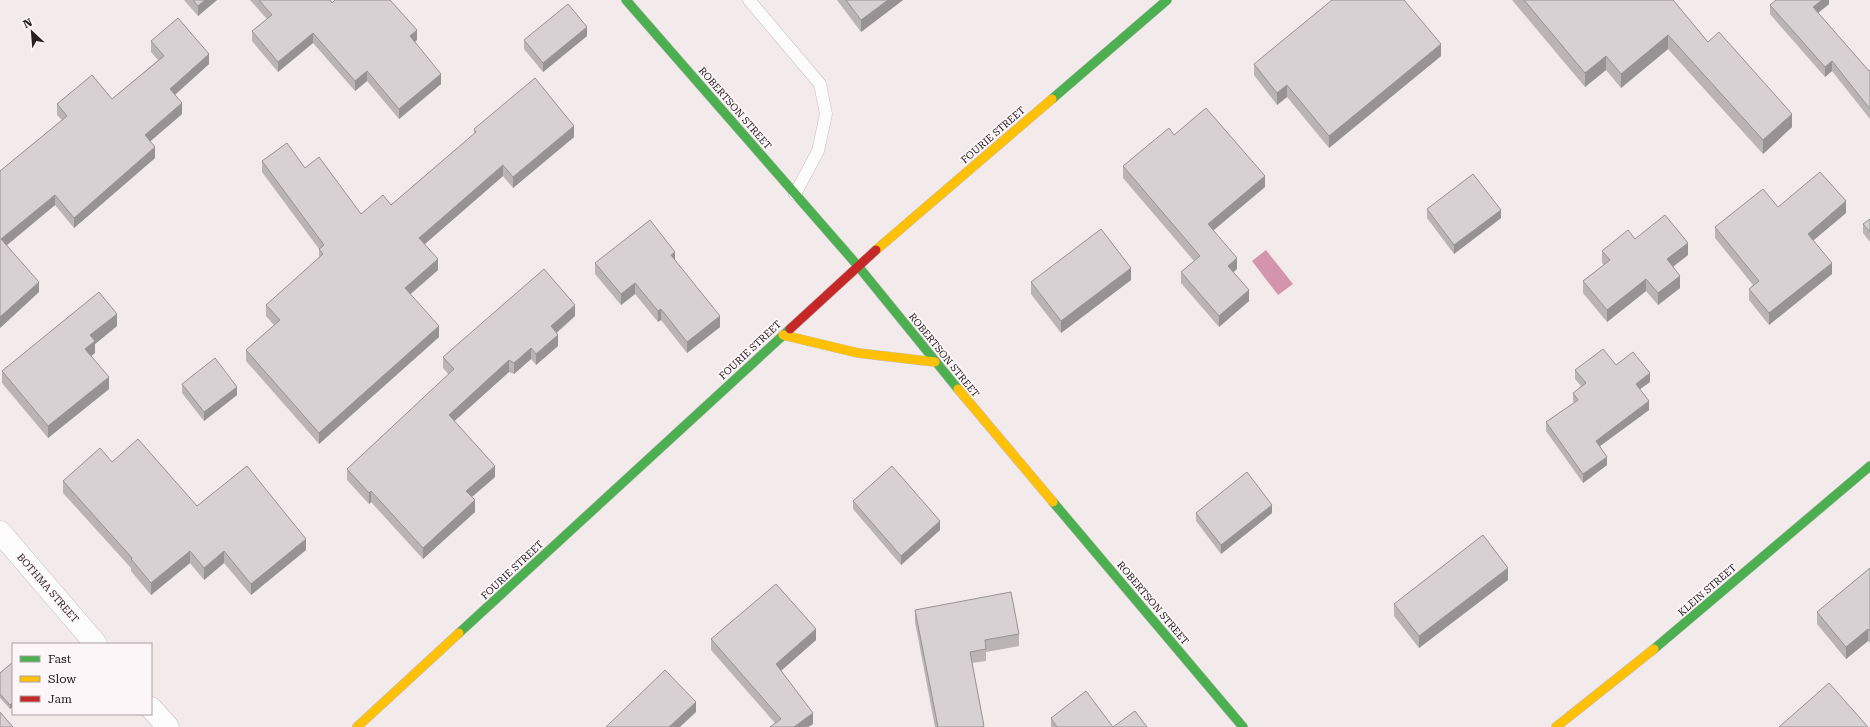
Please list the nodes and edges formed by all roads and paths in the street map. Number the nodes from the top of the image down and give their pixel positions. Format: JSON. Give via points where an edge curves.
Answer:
{"nodes":[{"id":1,"x":626,"y":0,"type":"edge"},
{"id":2,"x":749,"y":0,"type":"edge"},
{"id":3,"x":1167,"y":0,"type":"edge"},
{"id":4,"x":795,"y":194,"type":"junction"},
{"id":5,"x":858,"y":266,"type":"junction"},
{"id":6,"x":783,"y":335,"type":"junction"},
{"id":7,"x":935,"y":362,"type":"junction"},
{"id":8,"x":1870,"y":466,"type":"edge"},
{"id":9,"x":0,"y":532,"type":"edge"},
{"id":10,"x":95,"y":643,"type":"edge"},
{"id":11,"x":152,"y":709,"type":"edge"},
{"id":12,"x":168,"y":727,"type":"edge"},
{"id":13,"x":357,"y":727,"type":"edge"},
{"id":14,"x":1243,"y":727,"type":"edge"},
{"id":15,"x":1556,"y":727,"type":"edge"}],
"edges":[{"from":1,"to":4,"type":"main road","name":"ROBERTSON STREET"},
{"from":2,"to":4,"type":"lane","via":[[820,84],[826,114],[818,151]]},
{"from":3,"to":5,"type":"main road","name":"FOURIE STREET"},
{"from":4,"to":5,"type":"main road","name":"ROBERTSON STREET"},
{"from":5,"to":6,"type":"main road","name":"FOURIE STREET"},
{"from":5,"to":7,"type":"main road","name":"ROBERTSON STREET"},
{"from":6,"to":7,"type":"main road","via":[[811,344],[882,358]]},
{"from":6,"to":13,"type":"main road","name":"FOURIE STREET"},
{"from":7,"to":14,"type":"main road","name":"ROBERTSON STREET"},
{"from":8,"to":15,"type":"main road","name":"KLEIN STREET","via":[[1672,634]]},
{"from":9,"to":10,"type":"street","name":"BOTHMA STREET"},
{"from":11,"to":12,"type":"street"}]}
